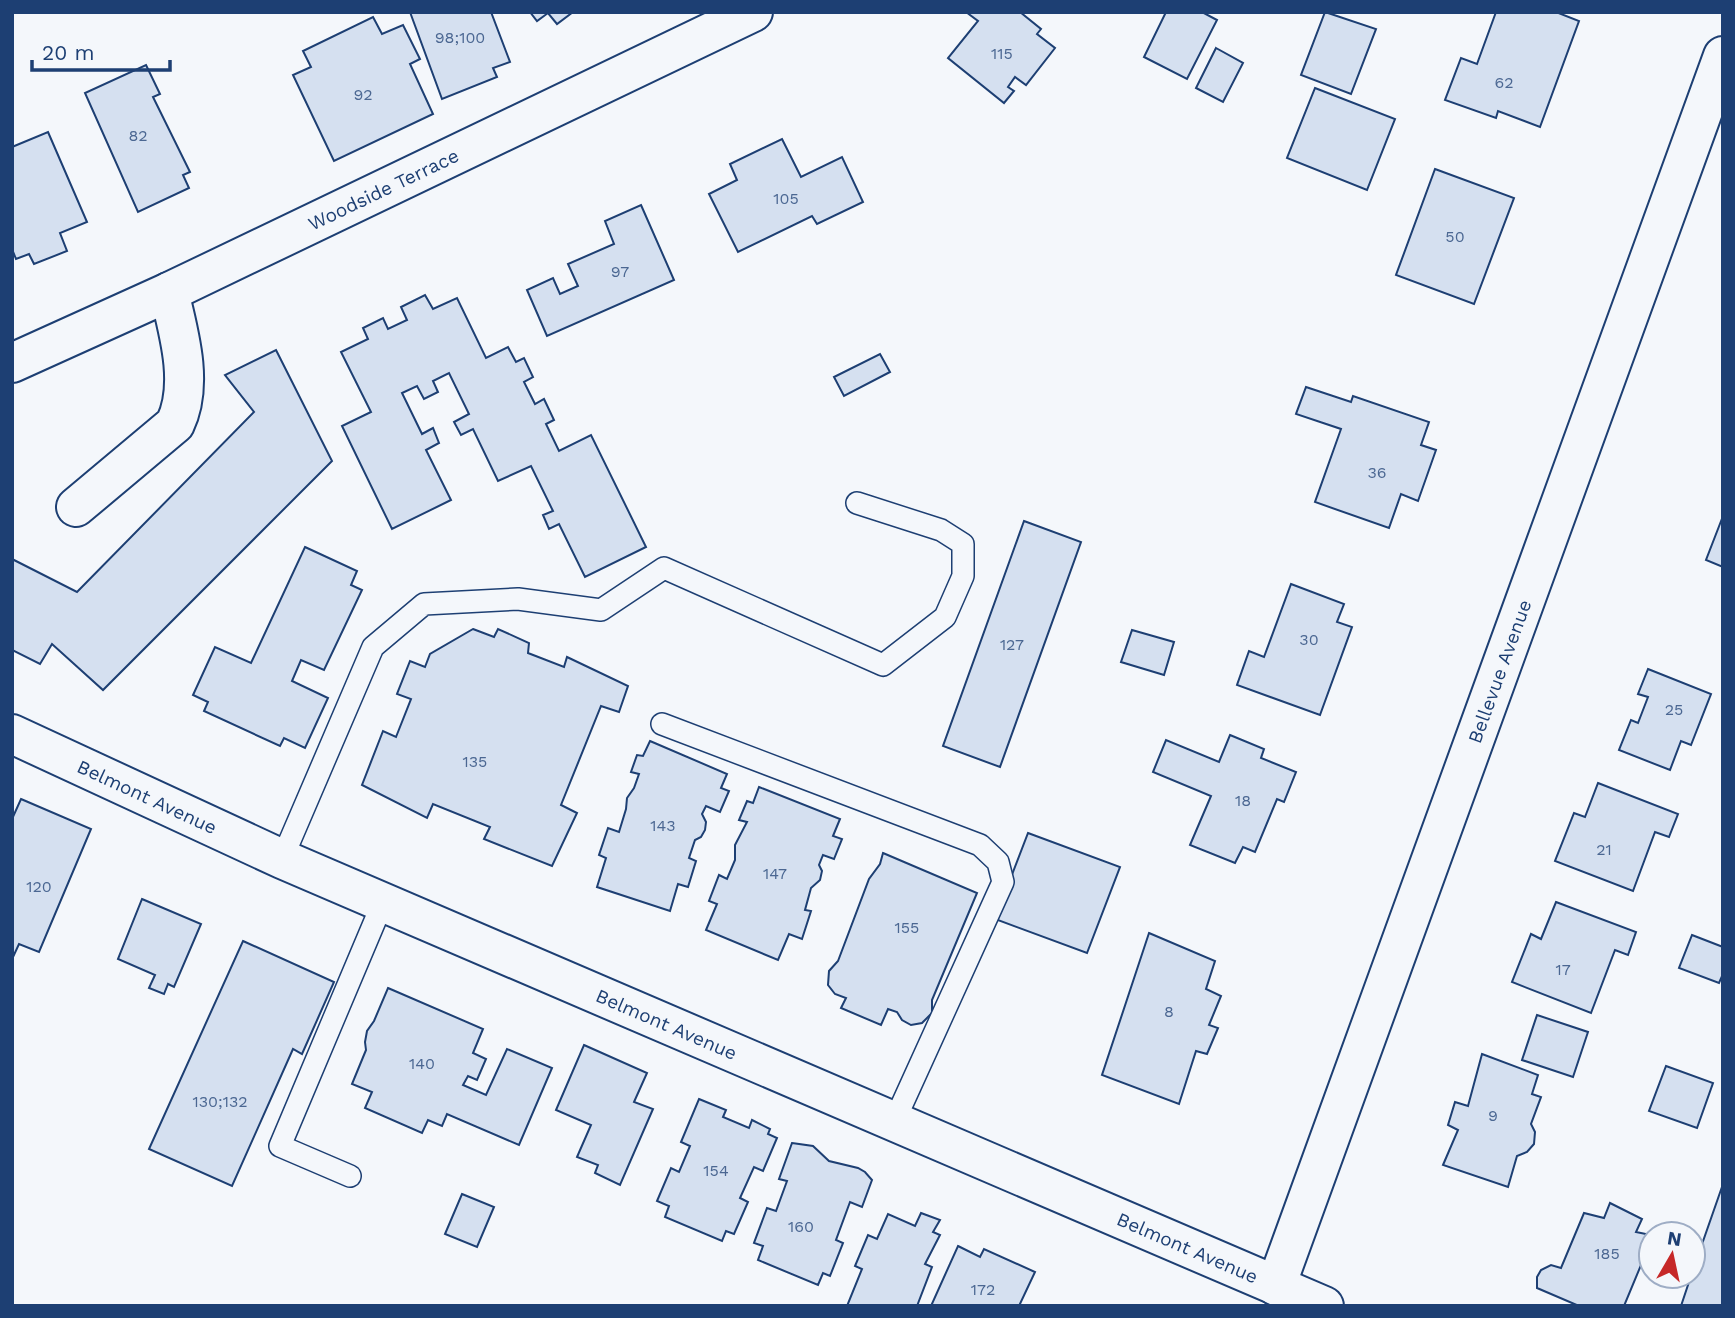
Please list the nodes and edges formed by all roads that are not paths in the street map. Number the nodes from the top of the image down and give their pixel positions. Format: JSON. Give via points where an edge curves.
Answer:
{"nodes":[{"id":1,"x":753,"y":12,"type":"edge"},
{"id":2,"x":1723,"y":55,"type":"edge"},
{"id":3,"x":169,"y":292,"type":"junction"},
{"id":4,"x":12,"y":363,"type":"edge"},
{"id":5,"x":858,"y":503,"type":"dead end"},
{"id":6,"x":76,"y":507,"type":"dead end"},
{"id":7,"x":662,"y":724,"type":"dead end"},
{"id":8,"x":12,"y":734,"type":"edge"},
{"id":9,"x":282,"y":859,"type":"junction"},
{"id":10,"x":383,"y":902,"type":"junction"},
{"id":11,"x":894,"y":1122,"type":"junction"},
{"id":12,"x":351,"y":1176,"type":"dead end"},
{"id":13,"x":1276,"y":1286,"type":"junction"},
{"id":14,"x":1324,"y":1306,"type":"edge"}],
"edges":[{"from":1,"to":3,"type":"street","name":"Woodside Terrace"},
{"from":2,"to":13,"type":"street","name":"Bellevue Avenue"},
{"from":3,"to":4,"type":"street","name":"Woodside Terrace"},
{"from":3,"to":6,"type":"street","via":[[183,362],[182,408],[174,424]]},
{"from":5,"to":9,"type":"lane","via":[[941,530],[963,544],[963,576],[945,617],[883,665],[664,568],[601,611],[518,599],[424,604],[373,647]]},
{"from":7,"to":11,"type":"lane","via":[[980,845],[998,862],[1003,882]]},
{"from":8,"to":9,"type":"street","name":"Belmont Avenue"},
{"from":9,"to":10,"type":"street","name":"Belmont Avenue"},
{"from":10,"to":11,"type":"street","name":"Belmont Avenue"},
{"from":10,"to":12,"type":"lane","via":[[280,1146]]},
{"from":11,"to":13,"type":"street","name":"Belmont Avenue"},
{"from":13,"to":14,"type":"street","name":"Belmont Avenue"}]}
